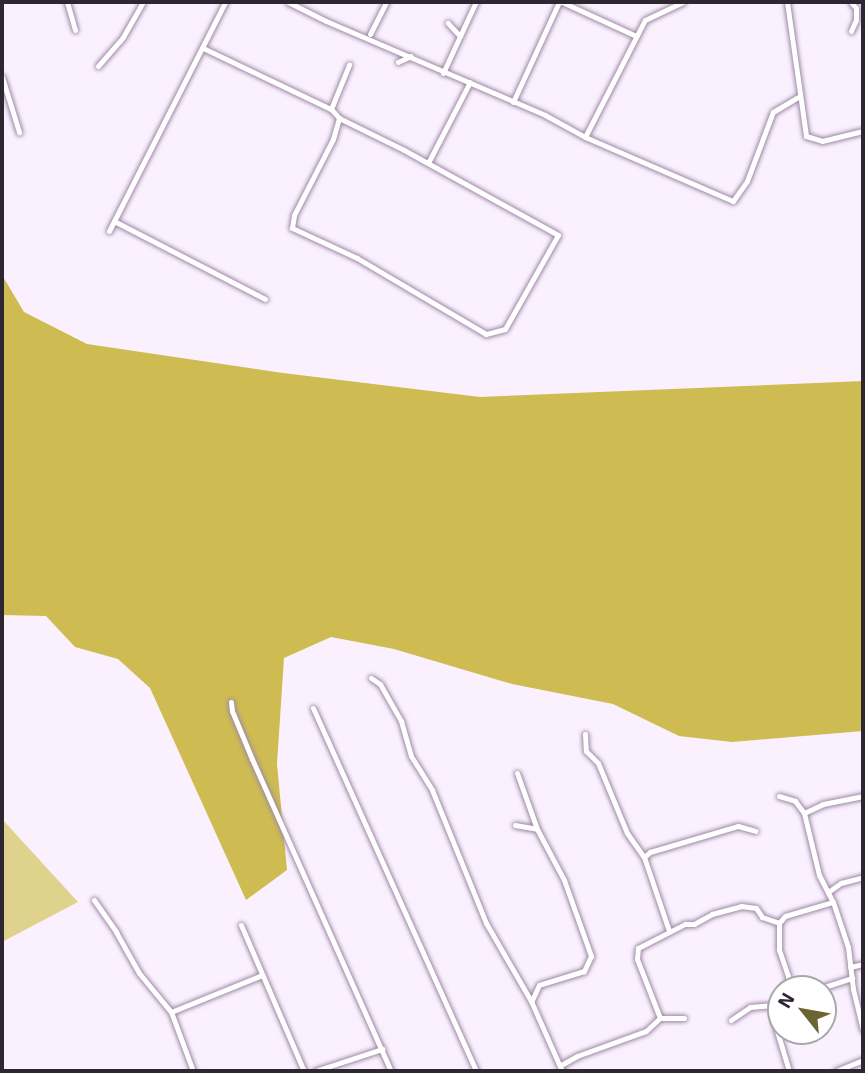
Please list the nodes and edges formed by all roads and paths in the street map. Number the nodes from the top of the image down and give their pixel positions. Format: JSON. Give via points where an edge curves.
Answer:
{"nodes":[{"id":1,"x":67,"y":2,"type":"edge"},
{"id":2,"x":143,"y":2,"type":"edge"},
{"id":3,"x":225,"y":2,"type":"edge"},
{"id":4,"x":288,"y":2,"type":"edge"},
{"id":5,"x":386,"y":2,"type":"edge"},
{"id":6,"x":476,"y":2,"type":"edge"},
{"id":7,"x":560,"y":2,"type":"edge"},
{"id":8,"x":682,"y":2,"type":"edge"},
{"id":9,"x":787,"y":2,"type":"edge"},
{"id":10,"x":851,"y":2,"type":"edge"},
{"id":11,"x":448,"y":23,"type":"dead end"},
{"id":12,"x":75,"y":30,"type":"dead end"},
{"id":13,"x":850,"y":31,"type":"dead end"},
{"id":14,"x":370,"y":34,"type":"dead end"},
{"id":15,"x":460,"y":36,"type":"junction"},
{"id":16,"x":636,"y":36,"type":"junction"},
{"id":17,"x":204,"y":48,"type":"junction"},
{"id":18,"x":412,"y":56,"type":"junction"},
{"id":19,"x":398,"y":62,"type":"dead end"},
{"id":20,"x":349,"y":65,"type":"dead end"},
{"id":21,"x":98,"y":66,"type":"dead end"},
{"id":22,"x":443,"y":73,"type":"junction"},
{"id":23,"x":2,"y":77,"type":"edge"},
{"id":24,"x":470,"y":82,"type":"junction"},
{"id":25,"x":798,"y":97,"type":"junction"},
{"id":26,"x":513,"y":102,"type":"junction"},
{"id":27,"x":331,"y":109,"type":"junction"},
{"id":28,"x":339,"y":118,"type":"junction"},
{"id":29,"x":863,"y":131,"type":"edge"},
{"id":30,"x":19,"y":132,"type":"dead end"},
{"id":31,"x":585,"y":137,"type":"junction"},
{"id":32,"x":428,"y":163,"type":"junction"},
{"id":33,"x":114,"y":220,"type":"junction"},
{"id":34,"x":109,"y":231,"type":"dead end"},
{"id":35,"x":265,"y":299,"type":"dead end"},
{"id":36,"x":371,"y":678,"type":"dead end"},
{"id":37,"x":231,"y":702,"type":"dead end"},
{"id":38,"x":313,"y":708,"type":"dead end"},
{"id":39,"x":585,"y":734,"type":"dead end"},
{"id":40,"x":517,"y":773,"type":"dead end"},
{"id":41,"x":779,"y":796,"type":"dead end"},
{"id":42,"x":863,"y":796,"type":"edge"},
{"id":43,"x":804,"y":813,"type":"junction"},
{"id":44,"x":515,"y":825,"type":"dead end"},
{"id":45,"x":537,"y":829,"type":"junction"},
{"id":46,"x":755,"y":831,"type":"dead end"},
{"id":47,"x":644,"y":857,"type":"junction"},
{"id":48,"x":863,"y":877,"type":"edge"},
{"id":49,"x":828,"y":892,"type":"junction"},
{"id":50,"x":94,"y":900,"type":"dead end"},
{"id":51,"x":833,"y":902,"type":"junction"},
{"id":52,"x":779,"y":923,"type":"junction"},
{"id":53,"x":241,"y":925,"type":"dead end"},
{"id":54,"x":669,"y":931,"type":"junction"},
{"id":55,"x":863,"y":964,"type":"edge"},
{"id":56,"x":850,"y":967,"type":"junction"},
{"id":57,"x":262,"y":975,"type":"junction"},
{"id":58,"x":788,"y":975,"type":"edge"},
{"id":59,"x":852,"y":978,"type":"junction"},
{"id":60,"x":837,"y":983,"type":"edge"},
{"id":61,"x":531,"y":1001,"type":"junction"},
{"id":62,"x":767,"y":1006,"type":"edge"},
{"id":63,"x":171,"y":1012,"type":"junction"},
{"id":64,"x":660,"y":1018,"type":"junction"},
{"id":65,"x":684,"y":1018,"type":"dead end"},
{"id":66,"x":731,"y":1020,"type":"dead end"},
{"id":67,"x":863,"y":1030,"type":"edge"},
{"id":68,"x":780,"y":1045,"type":"edge"},
{"id":69,"x":382,"y":1049,"type":"junction"},
{"id":70,"x":863,"y":1060,"type":"edge"},
{"id":71,"x":561,"y":1068,"type":"edge"},
{"id":72,"x":193,"y":1071,"type":"edge"},
{"id":73,"x":304,"y":1071,"type":"edge"},
{"id":74,"x":315,"y":1071,"type":"edge"},
{"id":75,"x":391,"y":1071,"type":"edge"},
{"id":76,"x":476,"y":1071,"type":"edge"},
{"id":77,"x":789,"y":1071,"type":"edge"},
{"id":78,"x":836,"y":1071,"type":"edge"}],
"edges":[{"from":1,"to":12,"type":"street"},
{"from":2,"to":21,"type":"street","via":[[123,37]]},
{"from":3,"to":17,"type":"street"},
{"from":4,"to":18,"type":"street"},
{"from":5,"to":14,"type":"street"},
{"from":6,"to":15,"type":"street"},
{"from":7,"to":16,"type":"street"},
{"from":7,"to":26,"type":"street"},
{"from":8,"to":16,"type":"street","via":[[648,17]]},
{"from":9,"to":25,"type":"street"},
{"from":10,"to":13,"type":"street","via":[[856,19]]},
{"from":11,"to":15,"type":"street"},
{"from":15,"to":22,"type":"street"},
{"from":16,"to":31,"type":"street"},
{"from":17,"to":27,"type":"street"},
{"from":17,"to":33,"type":"street"},
{"from":18,"to":19,"type":"street"},
{"from":18,"to":22,"type":"street"},
{"from":20,"to":27,"type":"street"},
{"from":22,"to":24,"type":"street"},
{"from":23,"to":30,"type":"street"},
{"from":24,"to":26,"type":"street"},
{"from":24,"to":32,"type":"street"},
{"from":25,"to":29,"type":"street","via":[[806,136],[822,141]]},
{"from":25,"to":31,"type":"street","via":[[773,112],[747,181],[733,201]]},
{"from":26,"to":31,"type":"street"},
{"from":27,"to":28,"type":"street"},
{"from":28,"to":32,"type":"street"},
{"from":28,"to":32,"type":"street","via":[[292,228],[357,258],[486,334],[505,329],[558,235]]},
{"from":33,"to":34,"type":"street"},
{"from":33,"to":35,"type":"street"},
{"from":36,"to":61,"type":"street","via":[[380,684],[401,721],[411,757],[430,785],[486,923]]},
{"from":37,"to":69,"type":"street","via":[[252,760]]},
{"from":38,"to":76,"type":"street"},
{"from":39,"to":47,"type":"street","via":[[586,751],[598,763],[627,832]]},
{"from":40,"to":45,"type":"street"},
{"from":41,"to":43,"type":"street","via":[[795,801]]},
{"from":42,"to":43,"type":"street"},
{"from":43,"to":49,"type":"street","via":[[819,875]]},
{"from":44,"to":45,"type":"street"},
{"from":45,"to":61,"type":"street","via":[[564,880],[591,956],[578,975],[539,985]]},
{"from":46,"to":47,"type":"street","via":[[738,826]]},
{"from":47,"to":54,"type":"street"},
{"from":48,"to":49,"type":"street"},
{"from":49,"to":51,"type":"street"},
{"from":50,"to":63,"type":"street","via":[[139,974]]},
{"from":51,"to":52,"type":"street","via":[[785,916]]},
{"from":51,"to":56,"type":"street"},
{"from":52,"to":54,"type":"street","via":[[762,917],[756,908],[741,906]]},
{"from":52,"to":58,"type":"street"},
{"from":53,"to":57,"type":"street"},
{"from":54,"to":64,"type":"street","via":[[636,952]]},
{"from":55,"to":56,"type":"street"},
{"from":56,"to":59,"type":"street"},
{"from":57,"to":63,"type":"street"},
{"from":57,"to":73,"type":"street"},
{"from":59,"to":60,"type":"street"},
{"from":59,"to":67,"type":"street"},
{"from":61,"to":71,"type":"street"},
{"from":62,"to":66,"type":"street","via":[[750,1007]]},
{"from":63,"to":72,"type":"street"},
{"from":64,"to":65,"type":"street"},
{"from":64,"to":71,"type":"street","via":[[646,1031],[577,1056]]},
{"from":68,"to":77,"type":"street"},
{"from":69,"to":74,"type":"street"},
{"from":69,"to":75,"type":"street"},
{"from":70,"to":78,"type":"street"}]}
